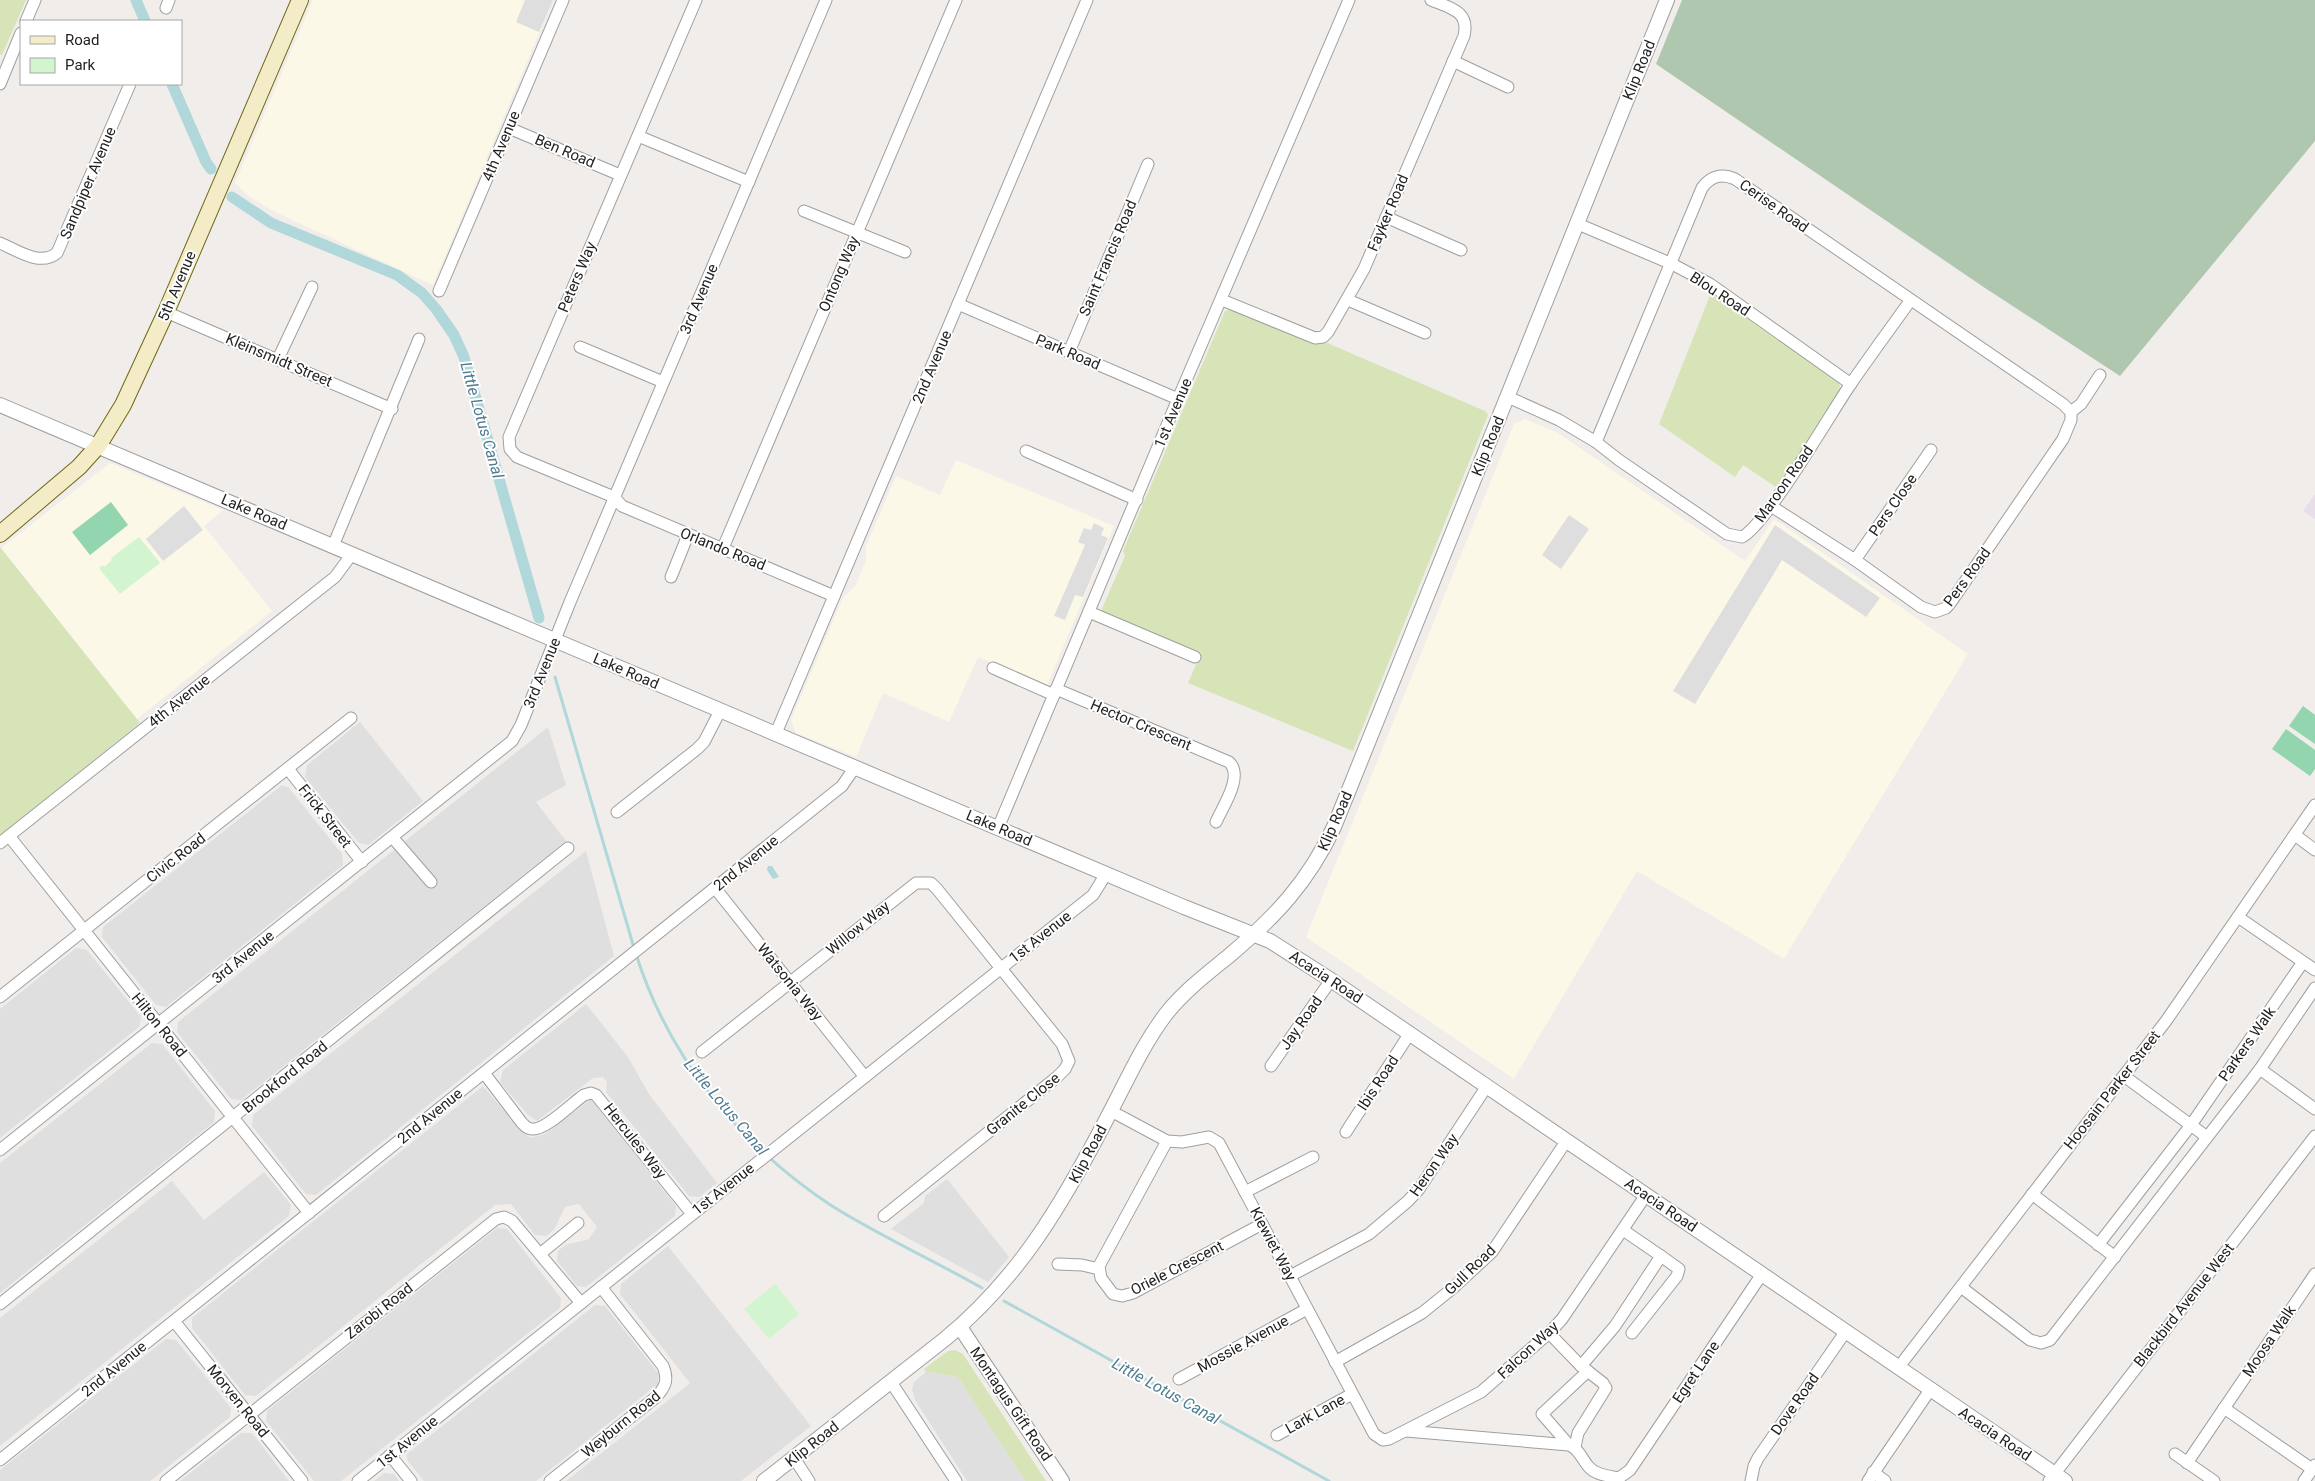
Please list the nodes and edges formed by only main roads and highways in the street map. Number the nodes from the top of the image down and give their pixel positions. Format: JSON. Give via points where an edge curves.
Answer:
{"nodes":[{"id":1,"x":300,"y":0,"type":"edge"},
{"id":2,"x":0,"y":534,"type":"edge"}],
"edges":[{"from":1,"to":2,"type":"main road","name":"5th Avenue","via":[[133,387],[98,446],[63,483]]}]}
